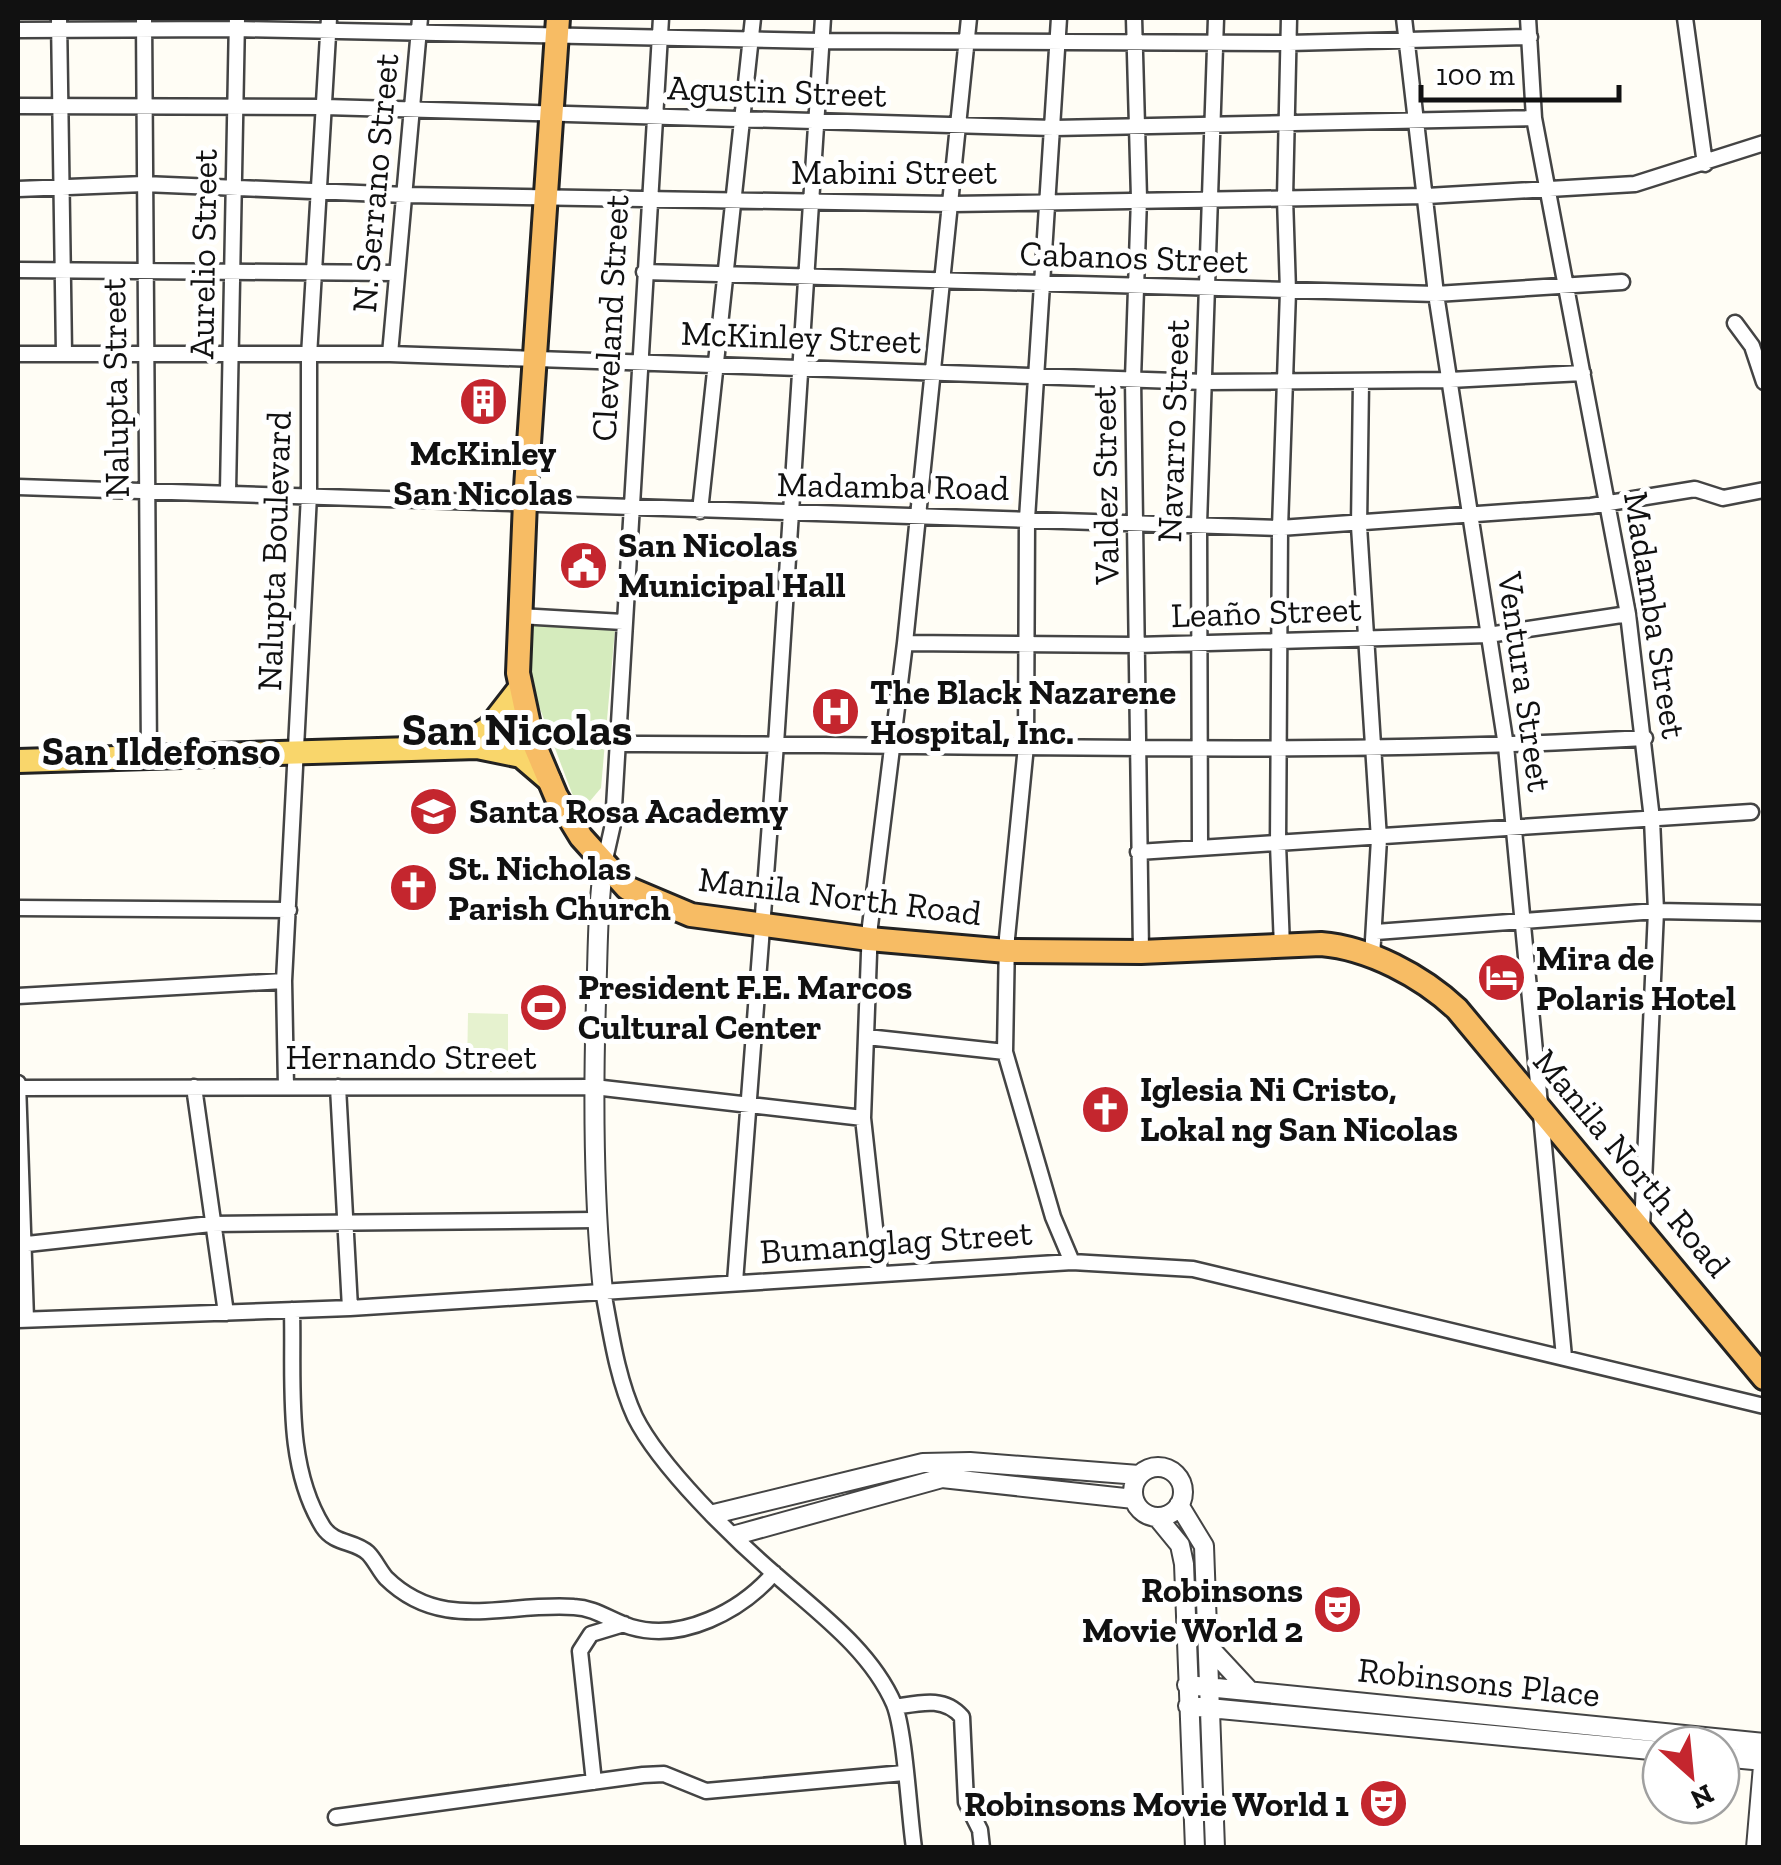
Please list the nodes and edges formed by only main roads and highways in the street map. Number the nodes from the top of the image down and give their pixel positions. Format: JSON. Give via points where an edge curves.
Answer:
{"nodes":[{"id":1,"x":558,"y":27,"type":"edge"},
{"id":2,"x":520,"y":688,"type":"junction"},
{"id":3,"x":456,"y":747,"type":"junction"},
{"id":4,"x":18,"y":761,"type":"edge"},
{"id":5,"x":550,"y":781,"type":"junction"},
{"id":6,"x":1764,"y":1378,"type":"edge"}],
"edges":[{"from":1,"to":2,"type":"highway","name":"Manila North Road","via":[[524,502]]},
{"from":2,"to":3,"type":"main road","via":[[490,728]]},
{"from":2,"to":5,"type":"highway","name":"Manila North Road"},
{"from":3,"to":4,"type":"main road"},
{"from":3,"to":5,"type":"main road","via":[[520,756]]},
{"from":5,"to":6,"type":"highway","name":"Manila North Road","via":[[581,838],[604,864],[628,888],[665,908],[869,939],[1007,951],[1344,946],[1372,957],[1445,998]]}]}
